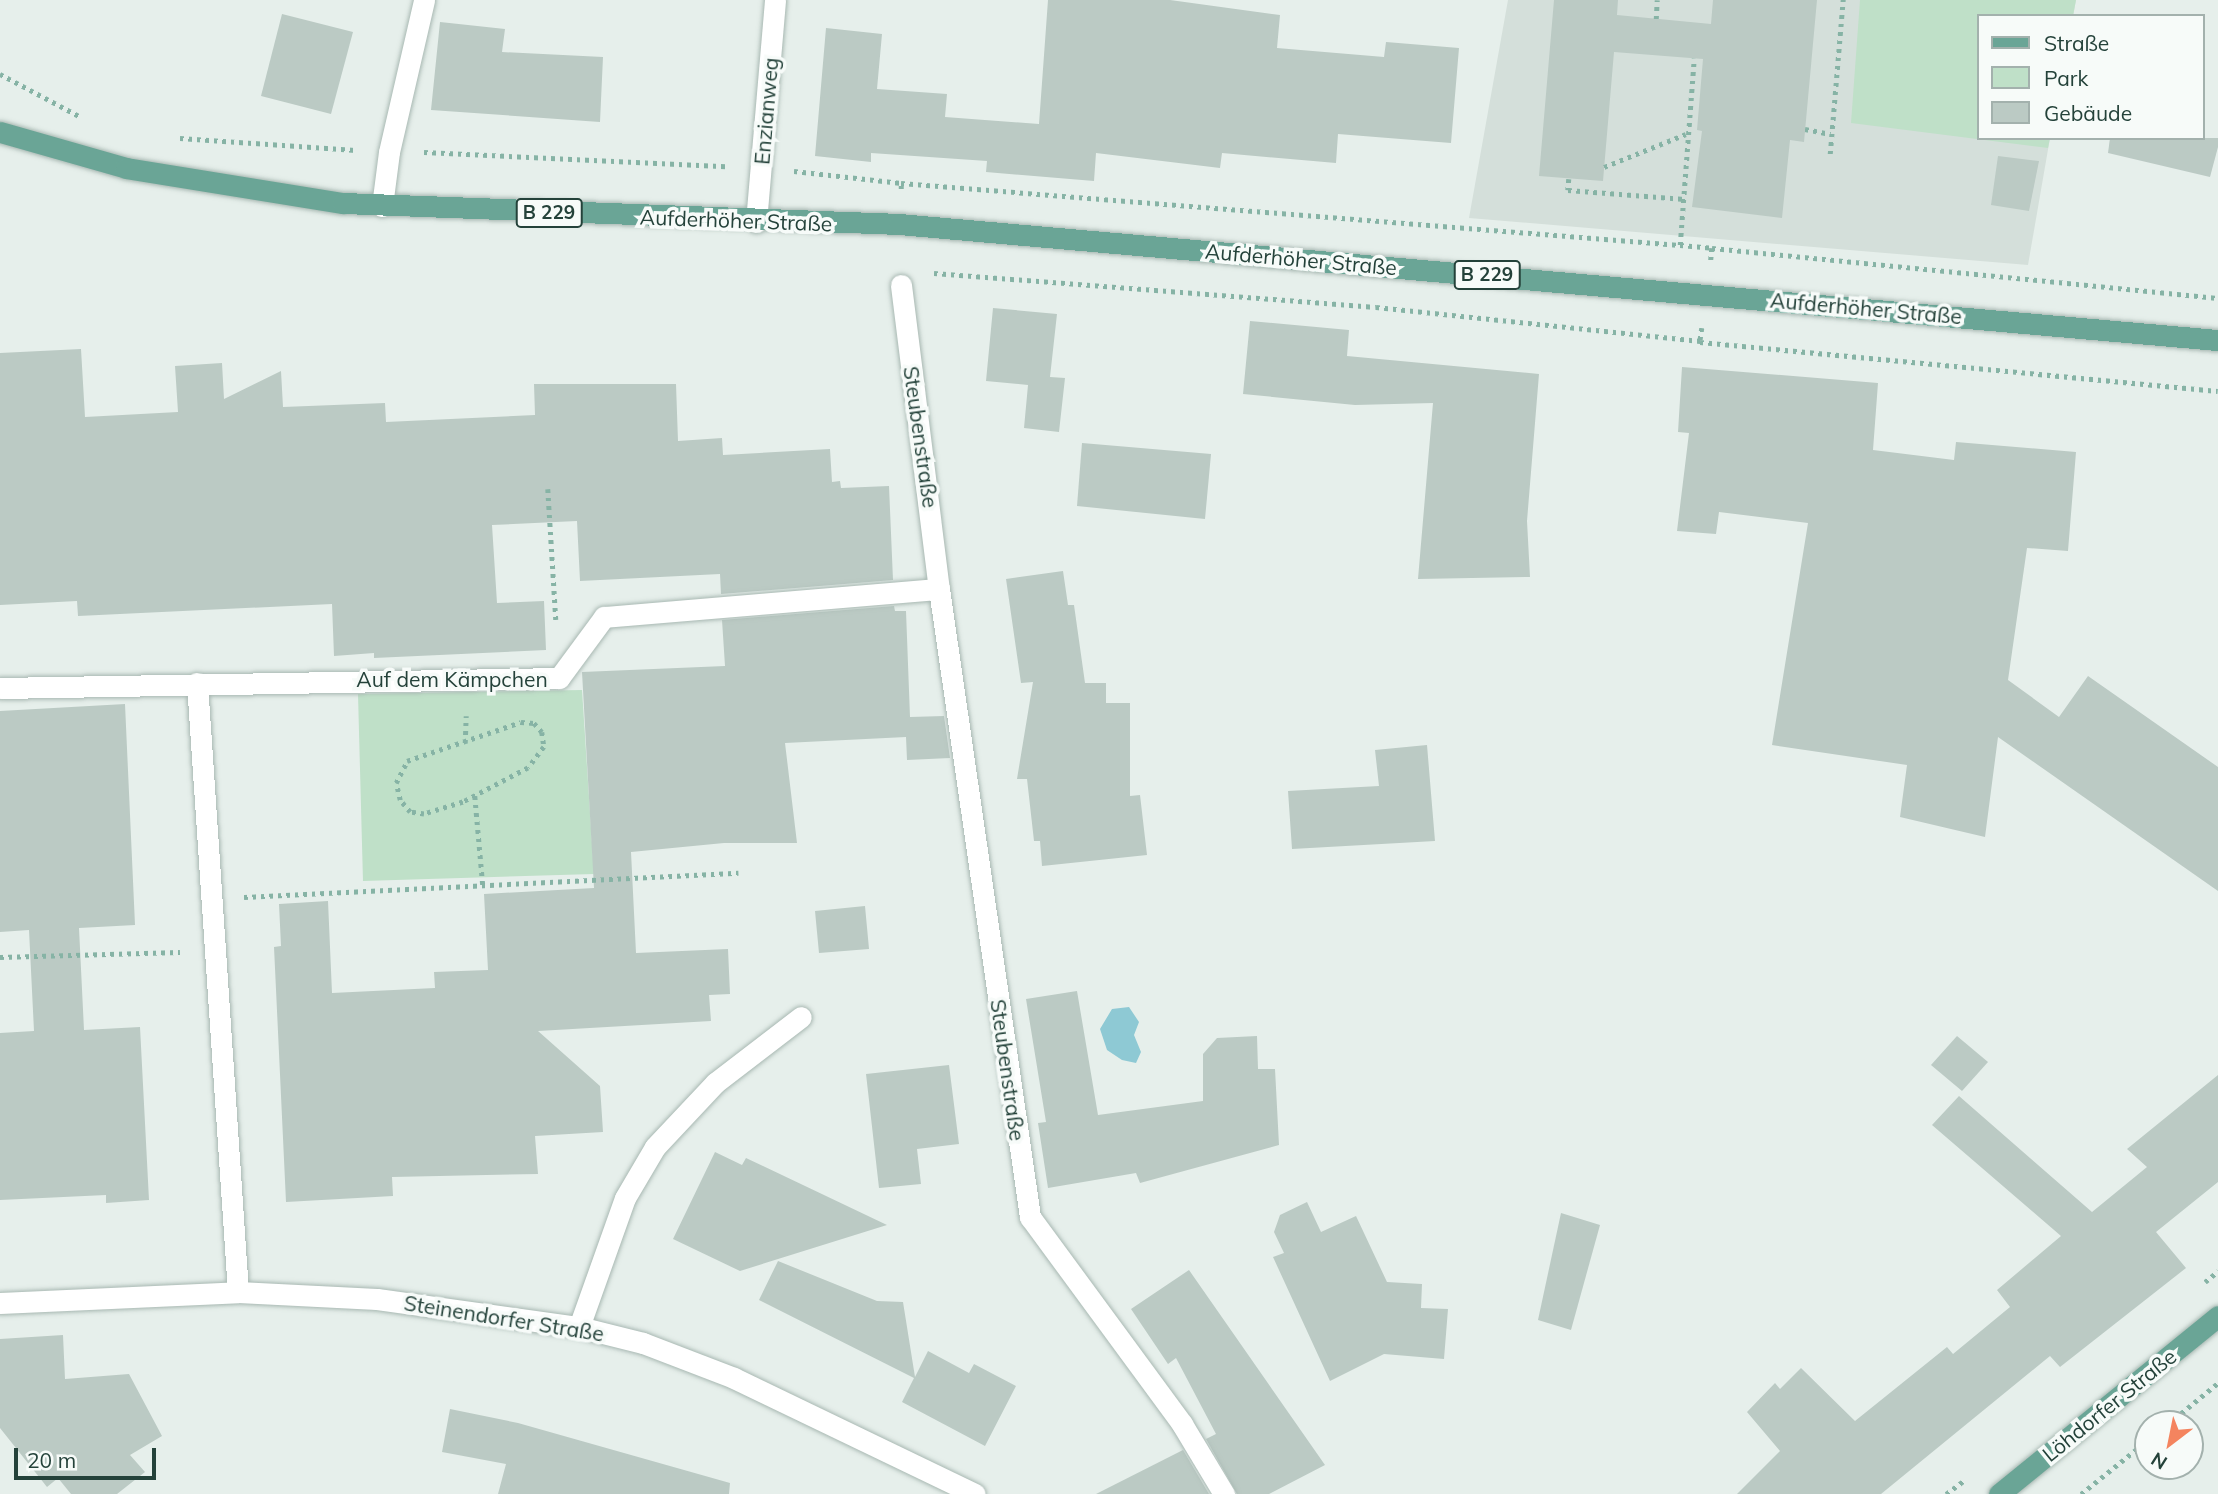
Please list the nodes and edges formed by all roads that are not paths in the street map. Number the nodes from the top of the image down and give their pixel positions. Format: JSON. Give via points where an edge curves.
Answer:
{"nodes":[{"id":1,"x":424,"y":0,"type":"edge"},
{"id":2,"x":775,"y":0,"type":"edge"},
{"id":3,"x":0,"y":132,"type":"edge"},
{"id":4,"x":383,"y":206,"type":"junction"},
{"id":5,"x":756,"y":222,"type":"junction"},
{"id":6,"x":901,"y":285,"type":"dead end"},
{"id":7,"x":2218,"y":340,"type":"edge"},
{"id":8,"x":939,"y":589,"type":"junction"},
{"id":9,"x":197,"y":683,"type":"junction"},
{"id":10,"x":0,"y":688,"type":"edge"},
{"id":11,"x":801,"y":1017,"type":"dead end"},
{"id":12,"x":238,"y":1292,"type":"junction"},
{"id":13,"x":0,"y":1303,"type":"edge"},
{"id":14,"x":2218,"y":1316,"type":"edge"},
{"id":15,"x":579,"y":1326,"type":"junction"},
{"id":16,"x":975,"y":1494,"type":"edge"},
{"id":17,"x":1224,"y":1494,"type":"edge"},
{"id":18,"x":1999,"y":1494,"type":"edge"}],
"edges":[{"from":1,"to":4,"type":"street","via":[[389,152]]},
{"from":2,"to":5,"type":"street","name":"Enzianweg"},
{"from":3,"to":4,"type":"main road","name":"Aufderhöher Straße","number":"B 229","via":[[126,168]]},
{"from":4,"to":5,"type":"main road","name":"Aufderhöher Straße","number":"B 229"},
{"from":5,"to":7,"type":"main road","name":"Aufderhöher Straße","number":"B 229","via":[[899,224]]},
{"from":6,"to":8,"type":"street","name":"Steubenstraße"},
{"from":8,"to":9,"type":"street","name":"Auf dem Kämpchen","via":[[604,617],[559,678]]},
{"from":8,"to":17,"type":"street","name":"Steubenstraße","via":[[1030,1217],[1182,1424]]},
{"from":9,"to":10,"type":"street","name":"Auf dem Kämpchen"},
{"from":9,"to":12,"type":"street"},
{"from":11,"to":15,"type":"street","via":[[715,1083],[655,1147],[625,1198]]},
{"from":12,"to":13,"type":"street","name":"Steinendorfer Straße"},
{"from":12,"to":15,"type":"street","name":"Steinendorfer Straße","via":[[377,1299]]},
{"from":14,"to":18,"type":"main road","name":"Löhdorfer Straße"},
{"from":15,"to":16,"type":"street","name":"Steinendorfer Straße","via":[[643,1343],[734,1378]]}]}
